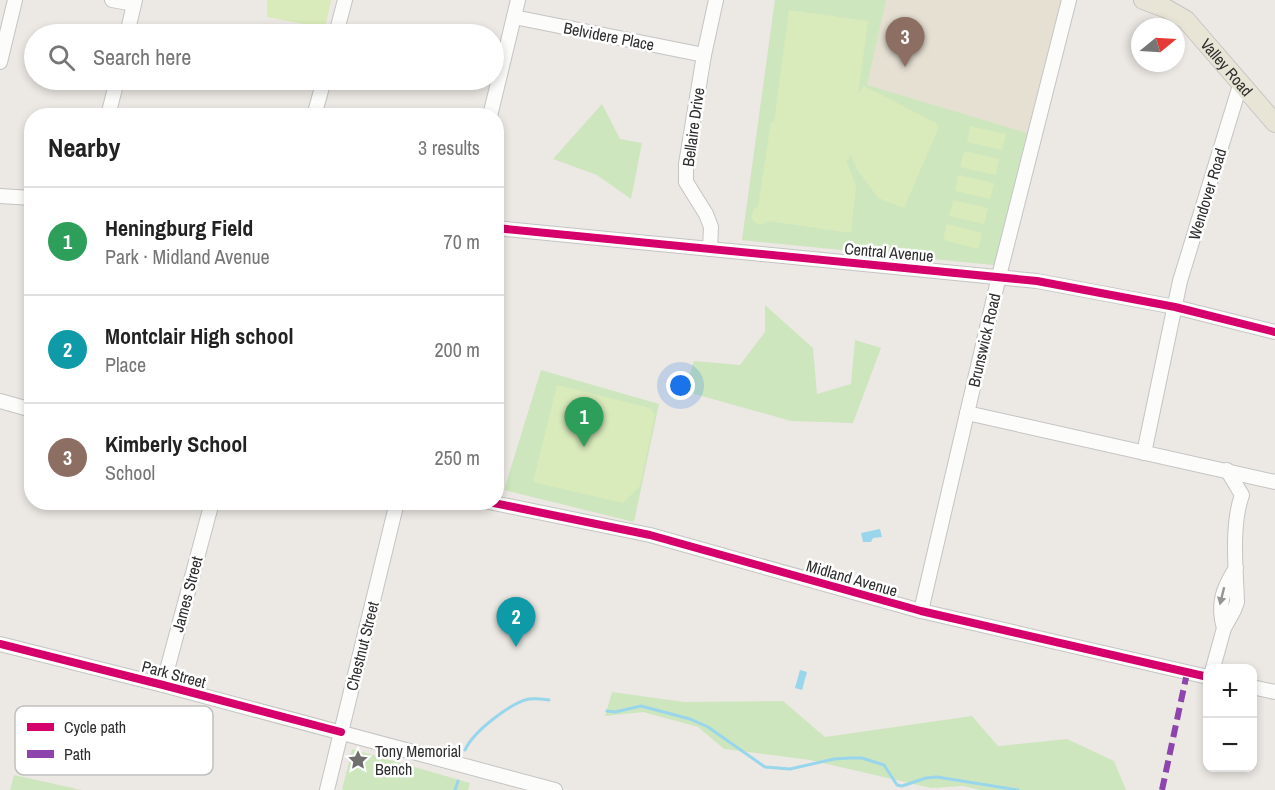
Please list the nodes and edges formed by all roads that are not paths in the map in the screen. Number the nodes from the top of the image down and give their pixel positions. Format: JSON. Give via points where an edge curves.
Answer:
{"nodes":[{"id":1,"x":15,"y":0,"type":"edge"},
{"id":2,"x":112,"y":0,"type":"edge"},
{"id":3,"x":345,"y":0,"type":"edge"},
{"id":4,"x":518,"y":0,"type":"edge"},
{"id":5,"x":716,"y":0,"type":"edge"},
{"id":6,"x":1069,"y":0,"type":"edge"},
{"id":7,"x":1143,"y":0,"type":"edge"},
{"id":8,"x":134,"y":2,"type":"edge"},
{"id":9,"x":514,"y":17,"type":"junction"},
{"id":10,"x":129,"y":24,"type":"edge"},
{"id":11,"x":339,"y":24,"type":"edge"},
{"id":12,"x":704,"y":55,"type":"junction"},
{"id":13,"x":504,"y":58,"type":"edge"},
{"id":14,"x":0,"y":62,"type":"edge"},
{"id":15,"x":1241,"y":82,"type":"junction"},
{"id":16,"x":114,"y":90,"type":"edge"},
{"id":17,"x":322,"y":90,"type":"edge"},
{"id":18,"x":496,"y":90,"type":"edge"},
{"id":19,"x":110,"y":108,"type":"edge"},
{"id":20,"x":317,"y":108,"type":"edge"},
{"id":21,"x":492,"y":108,"type":"edge"},
{"id":22,"x":1275,"y":123,"type":"edge"},
{"id":23,"x":0,"y":196,"type":"edge"},
{"id":24,"x":24,"y":198,"type":"edge"},
{"id":25,"x":504,"y":229,"type":"edge"},
{"id":26,"x":710,"y":249,"type":"junction"},
{"id":27,"x":999,"y":276,"type":"junction"},
{"id":28,"x":1175,"y":307,"type":"junction"},
{"id":29,"x":1275,"y":332,"type":"edge"},
{"id":30,"x":0,"y":401,"type":"edge"},
{"id":31,"x":24,"y":408,"type":"edge"},
{"id":32,"x":967,"y":413,"type":"junction"},
{"id":33,"x":1144,"y":453,"type":"junction"},
{"id":34,"x":1227,"y":470,"type":"junction"},
{"id":35,"x":1271,"y":481,"type":"edge"},
{"id":36,"x":1242,"y":495,"type":"junction"},
{"id":37,"x":504,"y":505,"type":"edge"},
{"id":38,"x":210,"y":510,"type":"edge"},
{"id":39,"x":395,"y":510,"type":"edge"},
{"id":40,"x":921,"y":611,"type":"junction"},
{"id":41,"x":0,"y":644,"type":"edge"},
{"id":42,"x":1215,"y":664,"type":"edge"},
{"id":43,"x":1203,"y":677,"type":"edge"},
{"id":44,"x":163,"y":685,"type":"junction"},
{"id":45,"x":1257,"y":688,"type":"edge"},
{"id":46,"x":1275,"y":692,"type":"edge"},
{"id":47,"x":341,"y":732,"type":"junction"},
{"id":48,"x":327,"y":790,"type":"edge"},
{"id":49,"x":555,"y":790,"type":"edge"}],
"edges":[{"from":1,"to":14,"type":"street"},
{"from":2,"to":8,"type":"street"},
{"from":3,"to":11,"type":"street"},
{"from":4,"to":9,"type":"street"},
{"from":5,"to":12,"type":"street","name":"Bellaire Drive"},
{"from":6,"to":27,"type":"street","name":"Brunswick Road"},
{"from":7,"to":15,"type":"main road","name":"Valley Road","via":[[1186,20]]},
{"from":8,"to":10,"type":"street"},
{"from":9,"to":12,"type":"street","name":"Belvidere Place"},
{"from":9,"to":13,"type":"street"},
{"from":12,"to":26,"type":"street","name":"Bellaire Drive","via":[[686,182],[711,227]]},
{"from":15,"to":22,"type":"main road","name":"Valley Road"},
{"from":15,"to":28,"type":"street","name":"Wendover Road"},
{"from":16,"to":19,"type":"street"},
{"from":17,"to":20,"type":"street"},
{"from":18,"to":21,"type":"street"},
{"from":23,"to":24,"type":"street"},
{"from":25,"to":26,"type":"street","name":"Central Avenue"},
{"from":26,"to":27,"type":"street","name":"Central Avenue"},
{"from":27,"to":28,"type":"street","name":"Central Avenue"},
{"from":27,"to":32,"type":"street","name":"Brunswick Road"},
{"from":28,"to":29,"type":"street","name":"Central Avenue"},
{"from":28,"to":33,"type":"street","name":"Wendover Road"},
{"from":30,"to":31,"type":"street"},
{"from":32,"to":33,"type":"street"},
{"from":32,"to":40,"type":"street","name":"Brunswick Road"},
{"from":33,"to":34,"type":"street"},
{"from":34,"to":35,"type":"street"},
{"from":34,"to":36,"type":"street"},
{"from":35,"to":36,"type":"street"},
{"from":36,"to":42,"type":"street","via":[[1237,515],[1237,602],[1224,628]]},
{"from":37,"to":40,"type":"street","name":"Midland Avenue","via":[[650,535]]},
{"from":38,"to":44,"type":"street","name":"James Street"},
{"from":39,"to":47,"type":"street","name":"Chestnut Street"},
{"from":40,"to":43,"type":"street","name":"Midland Avenue"},
{"from":41,"to":44,"type":"street","name":"Park Street"},
{"from":44,"to":47,"type":"street","name":"Park Street"},
{"from":45,"to":46,"type":"street"},
{"from":47,"to":48,"type":"street","name":"Chestnut Street"},
{"from":47,"to":49,"type":"street","name":"Park Street"}]}
